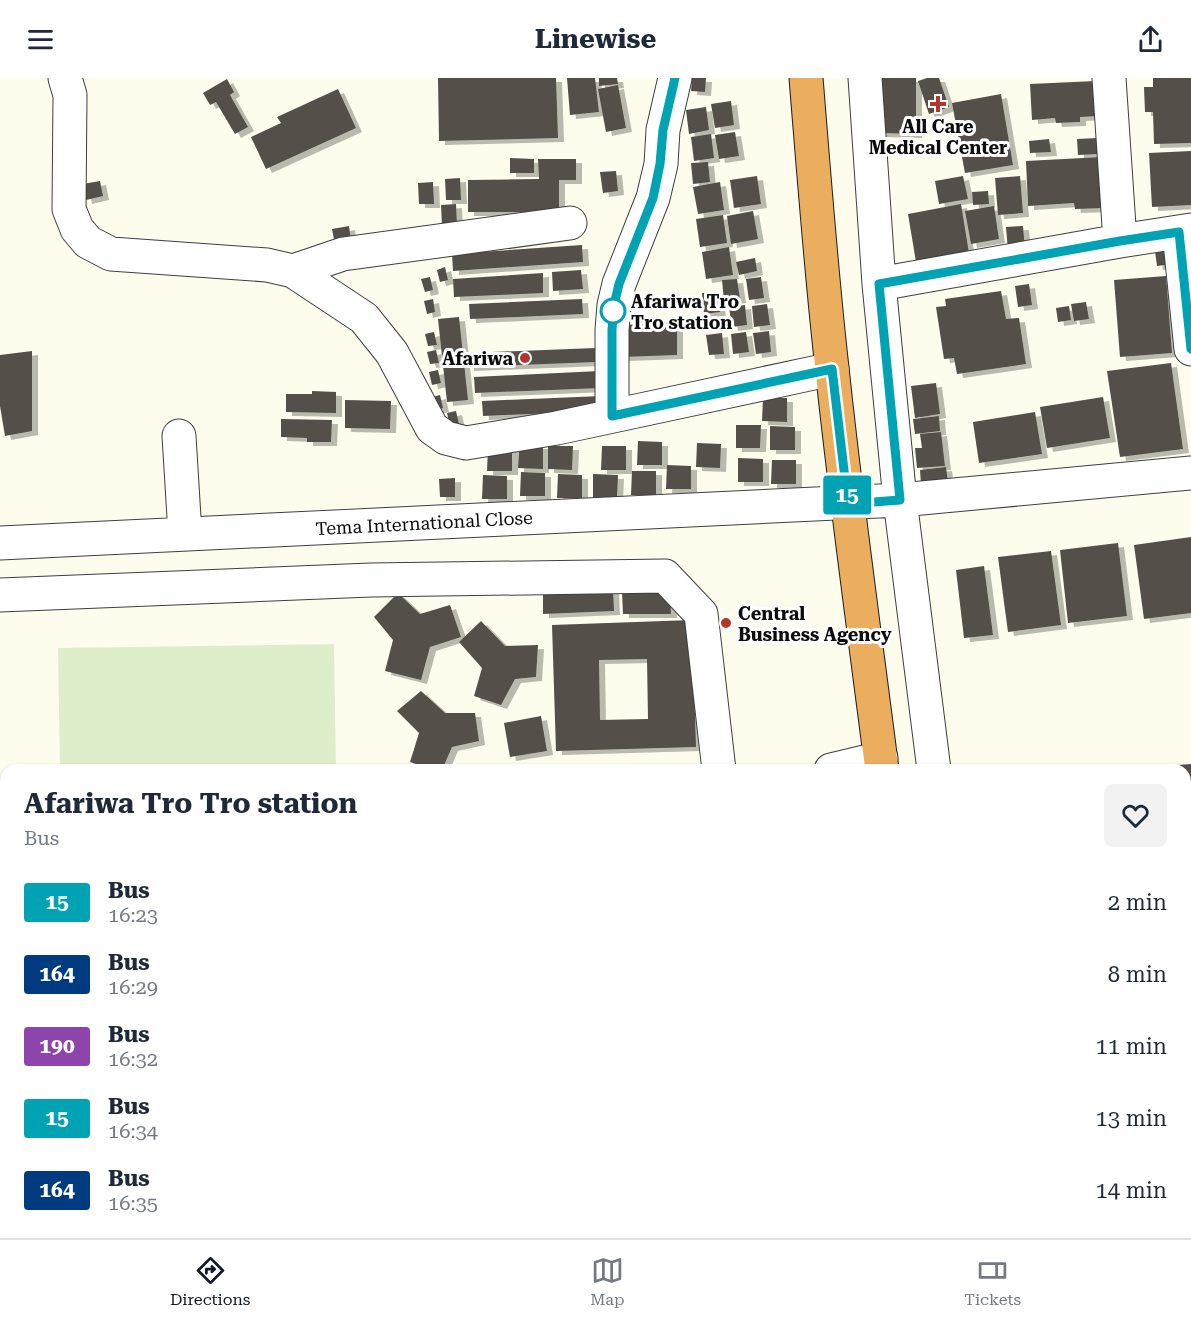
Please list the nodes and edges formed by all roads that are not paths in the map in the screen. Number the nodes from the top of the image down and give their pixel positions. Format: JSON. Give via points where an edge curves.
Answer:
{"nodes":[{"id":1,"x":65,"y":78,"type":"edge"},
{"id":2,"x":675,"y":78,"type":"edge"},
{"id":3,"x":806,"y":78,"type":"edge"},
{"id":4,"x":865,"y":78,"type":"edge"},
{"id":5,"x":1110,"y":78,"type":"edge"},
{"id":6,"x":570,"y":223,"type":"dead end"},
{"id":7,"x":1185,"y":231,"type":"edge"},
{"id":8,"x":1120,"y":241,"type":"junction"},
{"id":9,"x":293,"y":272,"type":"junction"},
{"id":10,"x":879,"y":284,"type":"junction"},
{"id":11,"x":1191,"y":349,"type":"edge"},
{"id":12,"x":832,"y":369,"type":"junction"},
{"id":13,"x":612,"y":416,"type":"junction"},
{"id":14,"x":179,"y":436,"type":"dead end"},
{"id":15,"x":1191,"y":473,"type":"edge"},
{"id":16,"x":900,"y":500,"type":"junction"},
{"id":17,"x":848,"y":504,"type":"junction"},
{"id":18,"x":185,"y":534,"type":"junction"},
{"id":19,"x":0,"y":543,"type":"edge"},
{"id":20,"x":0,"y":595,"type":"edge"},
{"id":21,"x":718,"y":764,"type":"edge"},
{"id":22,"x":882,"y":764,"type":"edge"},
{"id":23,"x":933,"y":764,"type":"edge"}],
"edges":[{"from":1,"to":9,"type":"street","via":[[70,95],[69,209],[77,229],[88,242],[111,254],[267,265]]},
{"from":2,"to":13,"type":"street","via":[[653,198],[614,305]]},
{"from":3,"to":12,"type":"highway"},
{"from":4,"to":10,"type":"street"},
{"from":5,"to":8,"type":"street"},
{"from":6,"to":9,"type":"street","via":[[343,254]]},
{"from":7,"to":8,"type":"street"},
{"from":7,"to":11,"type":"street"},
{"from":8,"to":10,"type":"street"},
{"from":9,"to":13,"type":"street","via":[[364,318],[392,353],[432,428],[446,438],[466,443]]},
{"from":10,"to":16,"type":"street"},
{"from":12,"to":13,"type":"street"},
{"from":12,"to":17,"type":"highway"},
{"from":14,"to":18,"type":"street"},
{"from":15,"to":16,"type":"street","name":"Tema International Close"},
{"from":16,"to":17,"type":"street","name":"Tema International Close"},
{"from":16,"to":23,"type":"street"},
{"from":17,"to":18,"type":"street","name":"Tema International Close"},
{"from":17,"to":22,"type":"highway"},
{"from":18,"to":19,"type":"street","name":"Tema International Close"},
{"from":20,"to":21,"type":"street","via":[[371,580],[665,576],[701,614]]}]}
